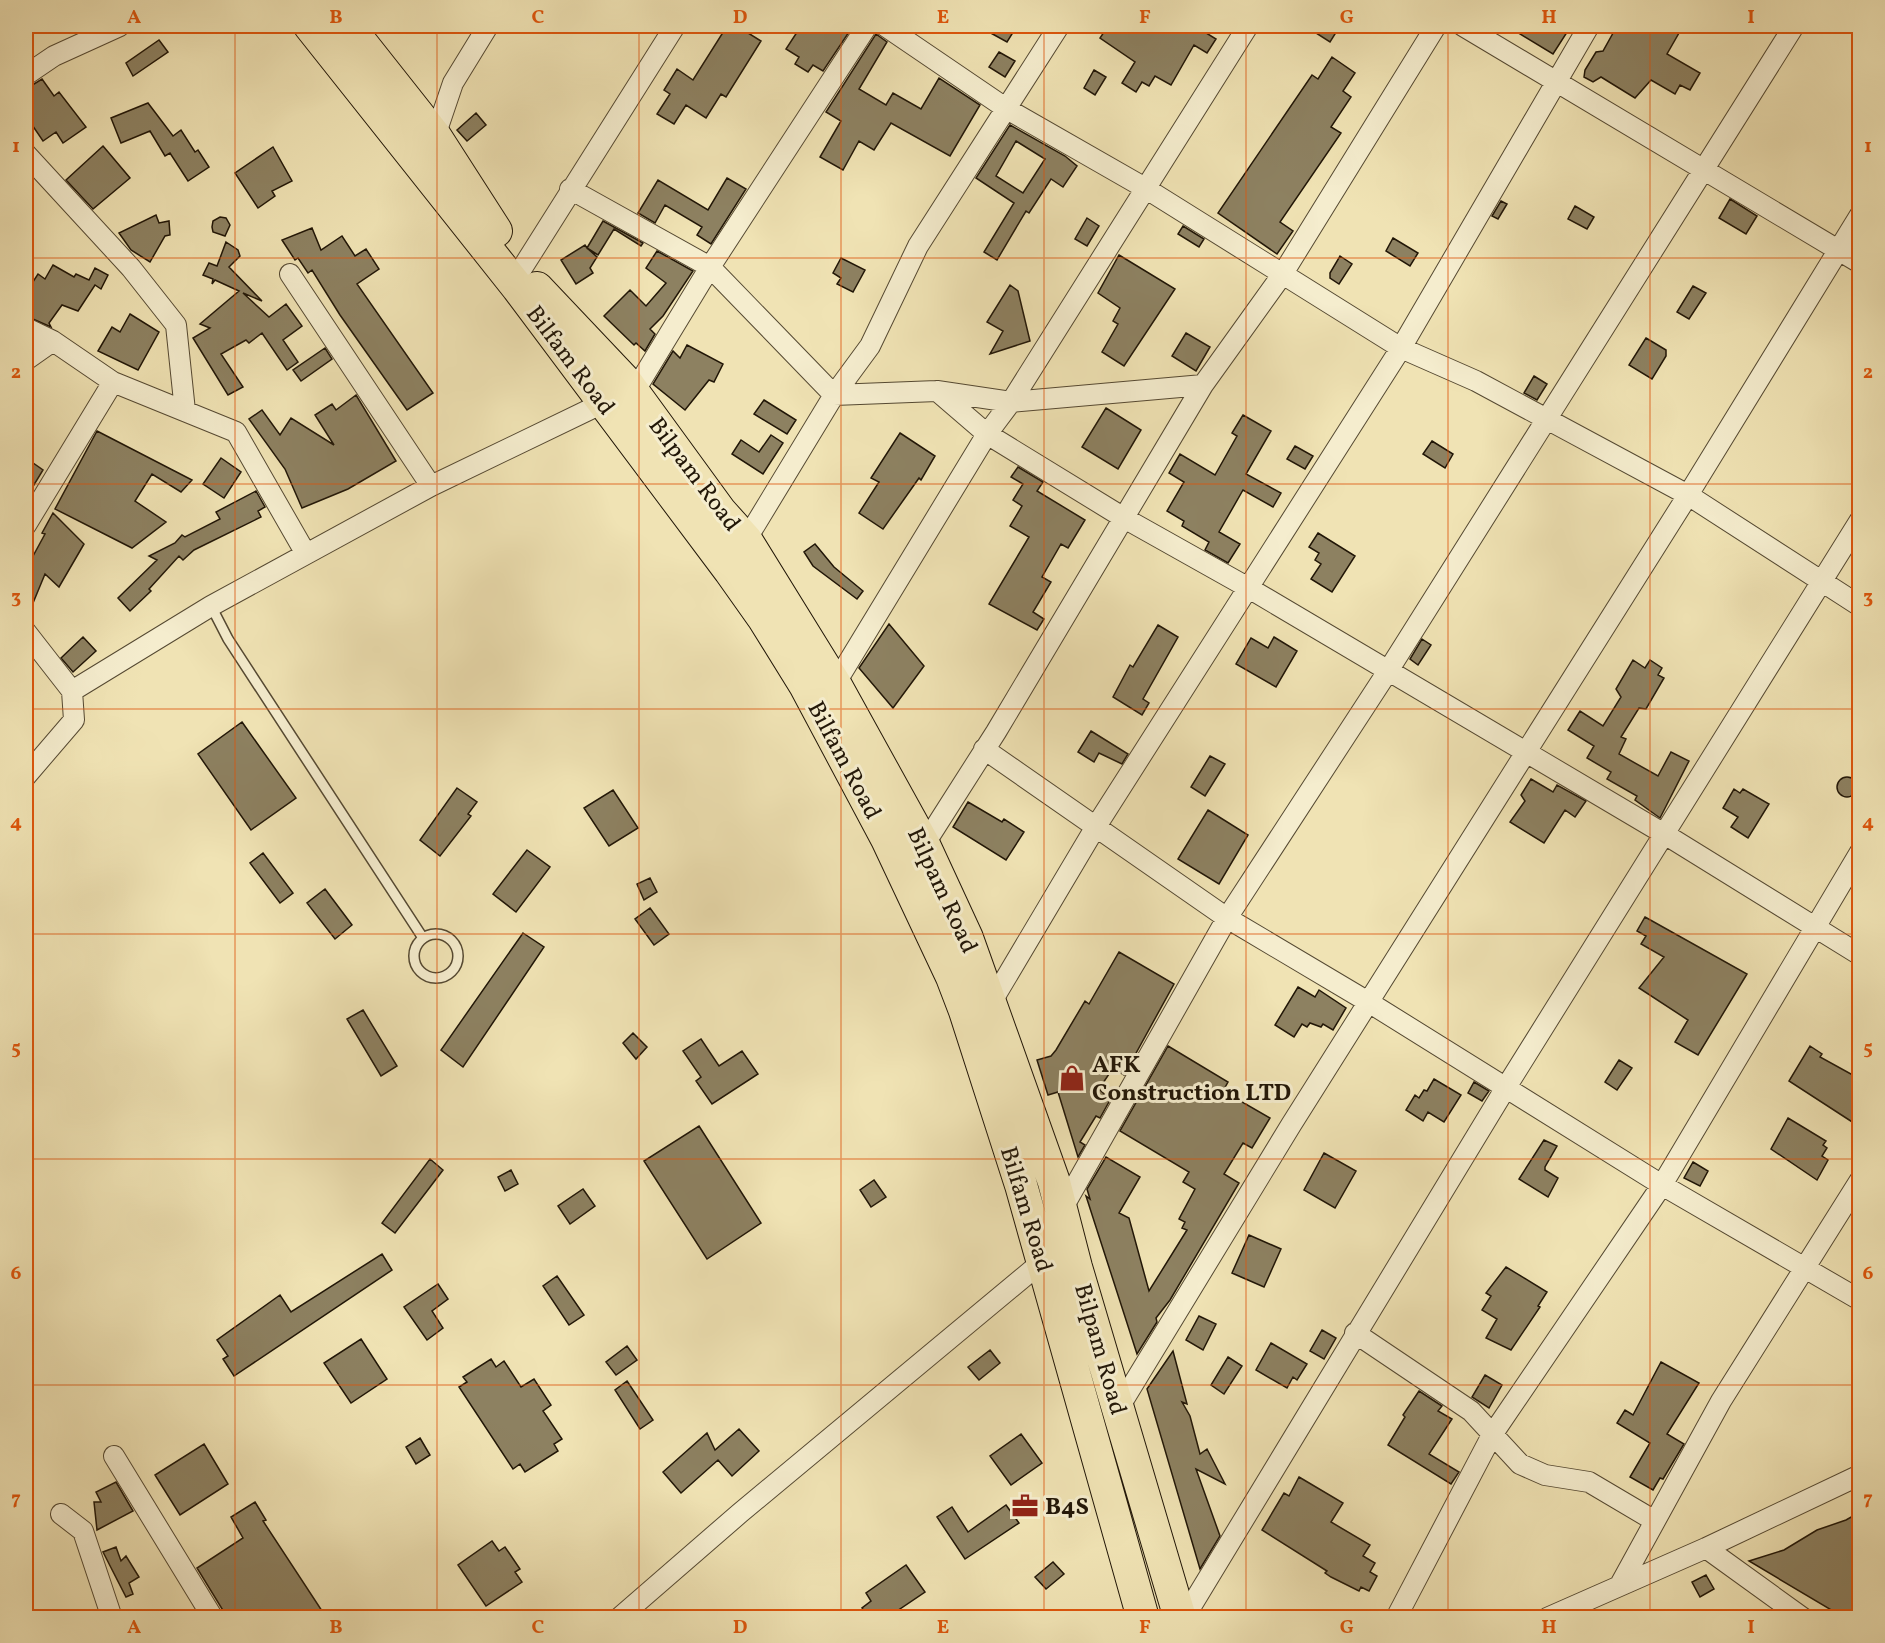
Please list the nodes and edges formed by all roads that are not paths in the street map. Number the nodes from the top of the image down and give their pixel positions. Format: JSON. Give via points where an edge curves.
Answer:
{"nodes":[{"id":1,"x":120,"y":26,"type":"edge"},
{"id":2,"x":310,"y":26,"type":"edge"},
{"id":3,"x":348,"y":26,"type":"edge"},
{"id":4,"x":488,"y":26,"type":"edge"},
{"id":5,"x":675,"y":26,"type":"edge"},
{"id":6,"x":867,"y":26,"type":"edge"},
{"id":7,"x":885,"y":26,"type":"edge"},
{"id":8,"x":1059,"y":26,"type":"edge"},
{"id":9,"x":1248,"y":26,"type":"edge"},
{"id":10,"x":1436,"y":26,"type":"edge"},
{"id":11,"x":1463,"y":26,"type":"edge"},
{"id":12,"x":1589,"y":26,"type":"edge"},
{"id":13,"x":1794,"y":26,"type":"edge"},
{"id":14,"x":26,"y":75,"type":"edge"},
{"id":15,"x":1556,"y":82,"type":"junction"},
{"id":16,"x":1007,"y":109,"type":"junction"},
{"id":17,"x":435,"y":136,"type":"junction"},
{"id":18,"x":26,"y":154,"type":"edge"},
{"id":19,"x":1704,"y":171,"type":"junction"},
{"id":20,"x":1145,"y":188,"type":"junction"},
{"id":21,"x":570,"y":189,"type":"junction"},
{"id":22,"x":1860,"y":215,"type":"edge"},
{"id":23,"x":1838,"y":250,"type":"junction"},
{"id":24,"x":1860,"y":263,"type":"edge"},
{"id":25,"x":710,"y":267,"type":"junction"},
{"id":26,"x":290,"y":274,"type":"dead end"},
{"id":27,"x":1282,"y":275,"type":"junction"},
{"id":28,"x":519,"y":279,"type":"junction"},
{"id":29,"x":26,"y":328,"type":"edge"},
{"id":30,"x":53,"y":341,"type":"junction"},
{"id":31,"x":1401,"y":348,"type":"junction"},
{"id":32,"x":26,"y":360,"type":"edge"},
{"id":33,"x":113,"y":382,"type":"junction"},
{"id":34,"x":1203,"y":385,"type":"junction"},
{"id":35,"x":630,"y":387,"type":"junction"},
{"id":36,"x":937,"y":391,"type":"junction"},
{"id":37,"x":834,"y":395,"type":"junction"},
{"id":38,"x":1011,"y":402,"type":"junction"},
{"id":39,"x":603,"y":403,"type":"junction"},
{"id":40,"x":185,"y":411,"type":"junction"},
{"id":41,"x":1545,"y":417,"type":"junction"},
{"id":42,"x":987,"y":434,"type":"junction"},
{"id":43,"x":431,"y":486,"type":"junction"},
{"id":44,"x":1688,"y":495,"type":"junction"},
{"id":45,"x":1124,"y":518,"type":"junction"},
{"id":46,"x":1860,"y":520,"type":"edge"},
{"id":47,"x":26,"y":525,"type":"edge"},
{"id":48,"x":746,"y":540,"type":"junction"},
{"id":49,"x":306,"y":554,"type":"junction"},
{"id":50,"x":1820,"y":580,"type":"junction"},
{"id":51,"x":1247,"y":587,"type":"junction"},
{"id":52,"x":211,"y":606,"type":"junction"},
{"id":53,"x":1860,"y":606,"type":"edge"},
{"id":54,"x":26,"y":632,"type":"edge"},
{"id":55,"x":1388,"y":671,"type":"junction"},
{"id":56,"x":835,"y":684,"type":"junction"},
{"id":57,"x":72,"y":691,"type":"junction"},
{"id":58,"x":984,"y":749,"type":"junction"},
{"id":59,"x":1526,"y":753,"type":"junction"},
{"id":60,"x":26,"y":776,"type":"edge"},
{"id":61,"x":1095,"y":828,"type":"junction"},
{"id":62,"x":1666,"y":835,"type":"junction"},
{"id":63,"x":924,"y":845,"type":"junction"},
{"id":64,"x":1860,"y":852,"type":"edge"},
{"id":65,"x":1227,"y":918,"type":"junction"},
{"id":66,"x":1814,"y":927,"type":"junction"},
{"id":67,"x":423,"y":938,"type":"junction"},
{"id":68,"x":1860,"y":955,"type":"edge"},
{"id":69,"x":991,"y":1003,"type":"junction"},
{"id":70,"x":1370,"y":1003,"type":"junction"},
{"id":71,"x":1505,"y":1089,"type":"junction"},
{"id":72,"x":1860,"y":1180,"type":"edge"},
{"id":73,"x":1662,"y":1185,"type":"junction"},
{"id":74,"x":1062,"y":1211,"type":"junction"},
{"id":75,"x":1043,"y":1262,"type":"junction"},
{"id":76,"x":1804,"y":1268,"type":"junction"},
{"id":77,"x":1860,"y":1300,"type":"edge"},
{"id":78,"x":1355,"y":1333,"type":"junction"},
{"id":79,"x":1118,"y":1409,"type":"junction"},
{"id":80,"x":1491,"y":1435,"type":"junction"},
{"id":81,"x":114,"y":1456,"type":"dead end"},
{"id":82,"x":1860,"y":1475,"type":"edge"},
{"id":83,"x":61,"y":1514,"type":"dead end"},
{"id":84,"x":1655,"y":1521,"type":"junction"},
{"id":85,"x":1706,"y":1548,"type":"junction"},
{"id":86,"x":1621,"y":1583,"type":"junction"},
{"id":87,"x":112,"y":1617,"type":"edge"},
{"id":88,"x":213,"y":1617,"type":"edge"},
{"id":89,"x":619,"y":1617,"type":"edge"},
{"id":90,"x":1143,"y":1617,"type":"edge"},
{"id":91,"x":1182,"y":1617,"type":"edge"},
{"id":92,"x":1396,"y":1617,"type":"edge"},
{"id":93,"x":1547,"y":1617,"type":"edge"},
{"id":94,"x":1803,"y":1617,"type":"edge"}],
"edges":[{"from":1,"to":14,"type":"street","via":[[54,56]]},
{"from":2,"to":28,"type":"main road","name":"Bilfam Road"},
{"from":3,"to":17,"type":"main road","name":"Bilpam Road"},
{"from":4,"to":17,"type":"street","via":[[453,83]]},
{"from":5,"to":21,"type":"street"},
{"from":6,"to":25,"type":"street"},
{"from":7,"to":16,"type":"street"},
{"from":8,"to":16,"type":"street"},
{"from":9,"to":20,"type":"street"},
{"from":10,"to":27,"type":"street"},
{"from":11,"to":15,"type":"street"},
{"from":12,"to":15,"type":"street"},
{"from":13,"to":19,"type":"street"},
{"from":15,"to":19,"type":"street"},
{"from":15,"to":31,"type":"street"},
{"from":16,"to":20,"type":"street"},
{"from":16,"to":37,"type":"street","via":[[918,246],[870,346]]},
{"from":17,"to":28,"type":"main road","name":"Bilpam Road"},
{"from":18,"to":40,"type":"street","via":[[131,268],[176,325]]},
{"from":19,"to":23,"type":"street"},
{"from":19,"to":41,"type":"street"},
{"from":20,"to":27,"type":"street"},
{"from":20,"to":38,"type":"street"},
{"from":21,"to":25,"type":"street"},
{"from":21,"to":28,"type":"street"},
{"from":22,"to":23,"type":"street"},
{"from":23,"to":24,"type":"street"},
{"from":23,"to":44,"type":"street"},
{"from":25,"to":35,"type":"street"},
{"from":25,"to":37,"type":"street"},
{"from":26,"to":43,"type":"street"},
{"from":27,"to":31,"type":"street"},
{"from":27,"to":34,"type":"street"},
{"from":28,"to":35,"type":"main road","name":"Bilpam Road"},
{"from":28,"to":39,"type":"main road","name":"Bilfam Road"},
{"from":29,"to":30,"type":"street"},
{"from":30,"to":32,"type":"street"},
{"from":30,"to":33,"type":"street"},
{"from":31,"to":41,"type":"street"},
{"from":31,"to":51,"type":"street"},
{"from":33,"to":40,"type":"street"},
{"from":33,"to":47,"type":"street"},
{"from":34,"to":38,"type":"street"},
{"from":34,"to":45,"type":"street"},
{"from":35,"to":39,"type":"street"},
{"from":35,"to":48,"type":"main road","name":"Bilpam Road","via":[[720,511]]},
{"from":36,"to":37,"type":"street"},
{"from":36,"to":38,"type":"street"},
{"from":36,"to":42,"type":"street"},
{"from":37,"to":48,"type":"street"},
{"from":38,"to":42,"type":"street"},
{"from":39,"to":43,"type":"street"},
{"from":39,"to":75,"type":"main road","name":"Bilfam Road","via":[[700,528],[764,619],[805,684],[888,838],[955,986]]},
{"from":40,"to":49,"type":"street","via":[[236,432]]},
{"from":41,"to":44,"type":"street"},
{"from":41,"to":55,"type":"street"},
{"from":42,"to":45,"type":"street"},
{"from":42,"to":56,"type":"street"},
{"from":43,"to":49,"type":"street"},
{"from":44,"to":50,"type":"street"},
{"from":44,"to":59,"type":"street"},
{"from":45,"to":51,"type":"street"},
{"from":45,"to":58,"type":"street"},
{"from":46,"to":50,"type":"street"},
{"from":48,"to":56,"type":"main road","name":"Bilpam Road"},
{"from":49,"to":52,"type":"street"},
{"from":50,"to":53,"type":"street"},
{"from":50,"to":62,"type":"street"},
{"from":51,"to":55,"type":"street"},
{"from":51,"to":61,"type":"street"},
{"from":52,"to":57,"type":"street"},
{"from":52,"to":67,"type":"lane","via":[[228,639]]},
{"from":54,"to":57,"type":"street"},
{"from":55,"to":59,"type":"street"},
{"from":55,"to":65,"type":"street"},
{"from":56,"to":63,"type":"main road","name":"Bilpam Road"},
{"from":57,"to":60,"type":"street","via":[[74,720]]},
{"from":58,"to":61,"type":"street"},
{"from":58,"to":63,"type":"street"},
{"from":59,"to":62,"type":"street"},
{"from":59,"to":70,"type":"street"},
{"from":61,"to":65,"type":"street"},
{"from":61,"to":69,"type":"street"},
{"from":62,"to":66,"type":"street"},
{"from":62,"to":71,"type":"street"},
{"from":63,"to":69,"type":"main road","name":"Bilpam Road","via":[[967,938]]},
{"from":64,"to":66,"type":"street"},
{"from":65,"to":70,"type":"street"},
{"from":65,"to":74,"type":"street"},
{"from":66,"to":68,"type":"street"},
{"from":66,"to":73,"type":"street"},
{"from":67,"to":67,"type":"lane","via":[[414,950],[416,965],[426,976],[448,974],[457,961],[456,946],[438,934]]},
{"from":69,"to":74,"type":"main road","name":"Bilpam Road"},
{"from":70,"to":71,"type":"street"},
{"from":70,"to":79,"type":"street"},
{"from":71,"to":73,"type":"street"},
{"from":71,"to":78,"type":"street"},
{"from":72,"to":76,"type":"street"},
{"from":73,"to":76,"type":"street"},
{"from":73,"to":80,"type":"street"},
{"from":74,"to":79,"type":"main road","name":"Bilpam Road"},
{"from":75,"to":89,"type":"street"},
{"from":75,"to":90,"type":"main road","name":"Bilfam Road"},
{"from":76,"to":77,"type":"street"},
{"from":76,"to":84,"type":"street","via":[[1721,1401]]},
{"from":78,"to":80,"type":"street","via":[[1471,1411]]},
{"from":78,"to":91,"type":"street"},
{"from":79,"to":91,"type":"main road","name":"Bilpam Road"},
{"from":80,"to":84,"type":"street","via":[[1520,1464],[1545,1475],[1589,1482]]},
{"from":80,"to":92,"type":"street"},
{"from":81,"to":88,"type":"street"},
{"from":82,"to":85,"type":"street"},
{"from":83,"to":87,"type":"street","via":[[83,1531]]},
{"from":84,"to":86,"type":"street"},
{"from":85,"to":86,"type":"street"},
{"from":85,"to":94,"type":"street"},
{"from":86,"to":93,"type":"street"}]}
